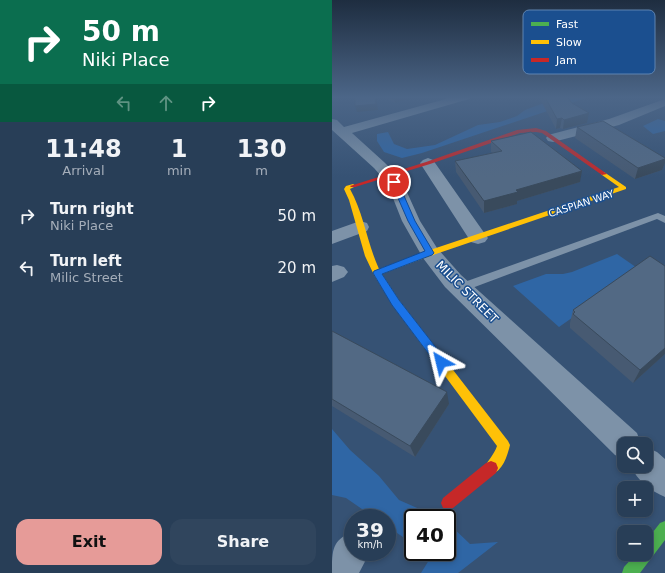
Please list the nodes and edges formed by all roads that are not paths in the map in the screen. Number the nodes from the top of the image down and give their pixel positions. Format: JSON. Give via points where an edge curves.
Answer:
{"nodes":[{"id":1,"x":351,"y":124,"type":"edge"},
{"id":2,"x":607,"y":124,"type":"edge"},
{"id":3,"x":337,"y":127,"type":"edge"},
{"id":4,"x":552,"y":138,"type":"junction"},
{"id":5,"x":428,"y":163,"type":"junction"},
{"id":6,"x":388,"y":174,"type":"junction"},
{"id":7,"x":665,"y":220,"type":"edge"},
{"id":8,"x":360,"y":227,"type":"junction"},
{"id":9,"x":332,"y":238,"type":"edge"},
{"id":10,"x":478,"y":238,"type":"junction"},
{"id":11,"x":430,"y":253,"type":"junction"},
{"id":12,"x":377,"y":273,"type":"junction"},
{"id":13,"x":460,"y":288,"type":"junction"},
{"id":14,"x":619,"y":437,"type":"edge"},
{"id":15,"x":653,"y":470,"type":"edge"},
{"id":16,"x":665,"y":481,"type":"edge"},
{"id":17,"x":448,"y":503,"type":"dead end"},
{"id":18,"x":665,"y":528,"type":"edge"},
{"id":19,"x":653,"y":544,"type":"edge"},
{"id":20,"x":345,"y":561,"type":"edge"},
{"id":21,"x":640,"y":561,"type":"edge"},
{"id":22,"x":337,"y":573,"type":"edge"},
{"id":23,"x":630,"y":573,"type":"edge"}],
"edges":[{"from":1,"to":3,"type":"street"},
{"from":2,"to":4,"type":"street"},
{"from":3,"to":6,"type":"street","name":"MILIC STREET"},
{"from":4,"to":5,"type":"street","name":"CASPIAN WAY","via":[[536,130],[520,131]]},
{"from":4,"to":10,"type":"street","name":"CASPIAN WAY","via":[[624,188]]},
{"from":5,"to":6,"type":"street","name":"CASPIAN WAY"},
{"from":5,"to":10,"type":"street"},
{"from":6,"to":8,"type":"street","name":"CASPIAN WAY","via":[[348,187]]},
{"from":6,"to":11,"type":"street","name":"MILIC STREET","via":[[399,190],[411,221]]},
{"from":7,"to":13,"type":"lane","via":[[658,216]]},
{"from":8,"to":9,"type":"street"},
{"from":8,"to":12,"type":"street"},
{"from":10,"to":11,"type":"street","name":"CASPIAN WAY"},
{"from":11,"to":12,"type":"street","name":"CASPIAN WAY"},
{"from":11,"to":13,"type":"street","name":"MILIC STREET"},
{"from":12,"to":17,"type":"street","via":[[396,303],[504,445],[496,464]]},
{"from":13,"to":14,"type":"street","name":"MILIC STREET"},
{"from":15,"to":16,"type":"street"},
{"from":18,"to":19,"type":"street"},
{"from":20,"to":22,"type":"street"},
{"from":21,"to":23,"type":"street"}]}
